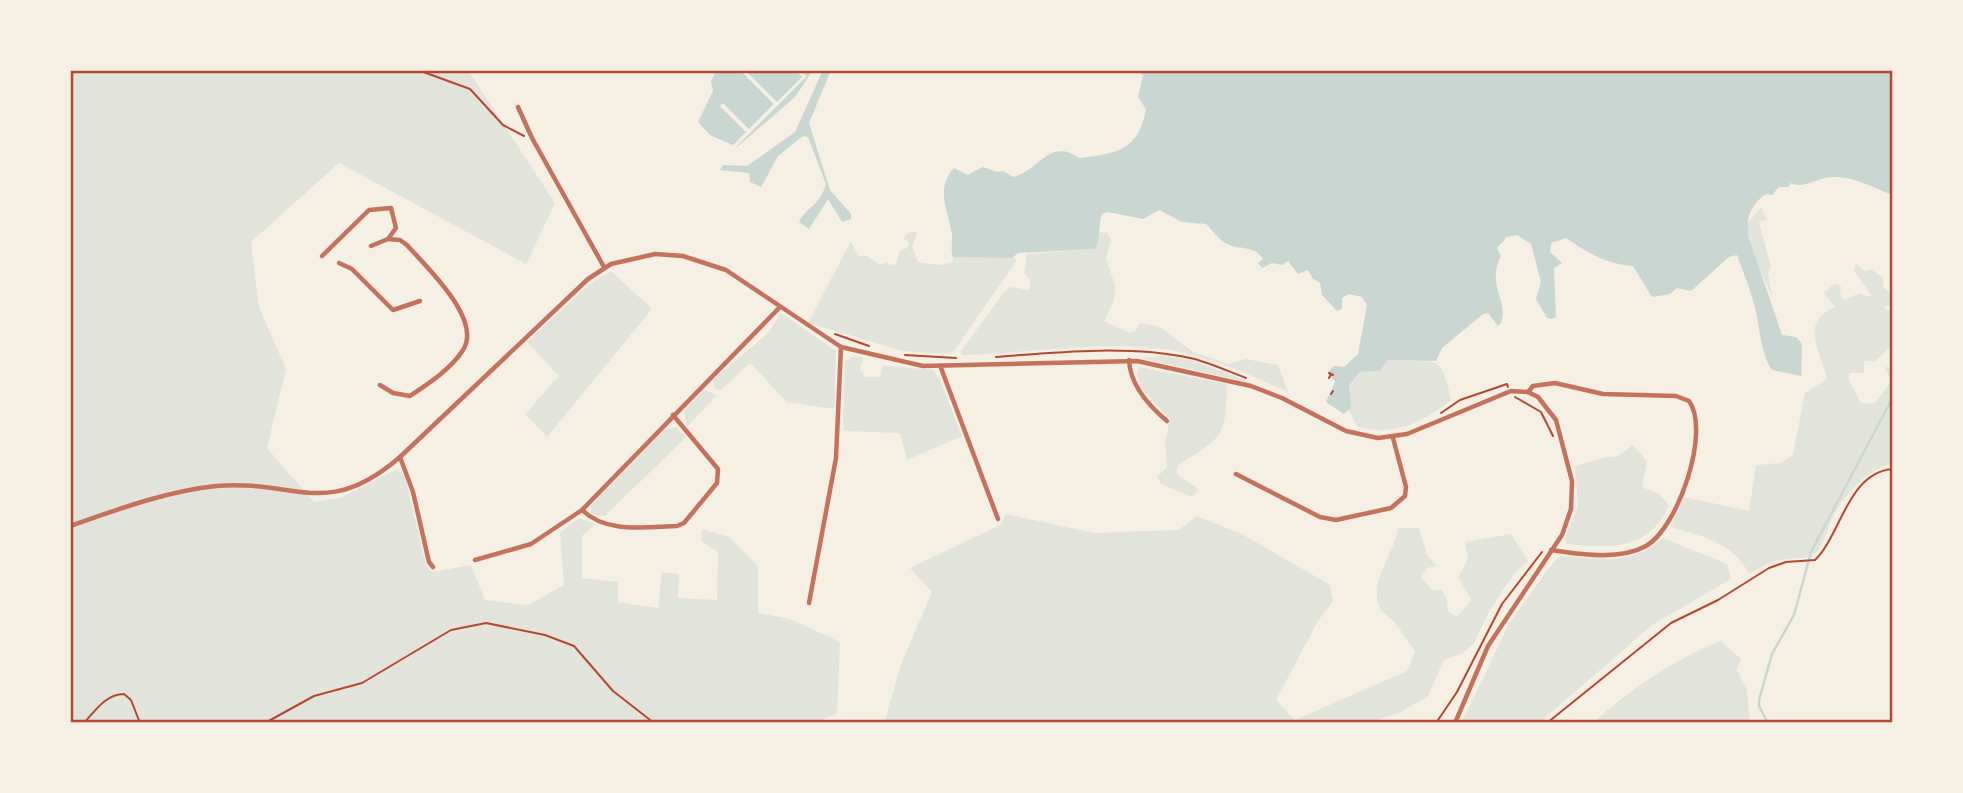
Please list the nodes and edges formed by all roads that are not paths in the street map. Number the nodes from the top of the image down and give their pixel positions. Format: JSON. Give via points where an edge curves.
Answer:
{"nodes":[{"id":1,"x":517,"y":107,"type":"dead end"},
{"id":2,"x":388,"y":239,"type":"junction"},
{"id":3,"x":371,"y":246,"type":"dead end"},
{"id":4,"x":322,"y":256,"type":"dead end"},
{"id":5,"x":339,"y":262,"type":"dead end"},
{"id":6,"x":604,"y":267,"type":"junction"},
{"id":7,"x":420,"y":301,"type":"dead end"},
{"id":8,"x":780,"y":307,"type":"junction"},
{"id":9,"x":841,"y":347,"type":"junction"},
{"id":10,"x":1129,"y":360,"type":"junction"},
{"id":11,"x":941,"y":368,"type":"junction"},
{"id":12,"x":380,"y":385,"type":"dead end"},
{"id":13,"x":1528,"y":392,"type":"junction"},
{"id":14,"x":673,"y":415,"type":"junction"},
{"id":15,"x":1167,"y":421,"type":"dead end"},
{"id":16,"x":1392,"y":438,"type":"junction"},
{"id":17,"x":400,"y":457,"type":"junction"},
{"id":18,"x":1236,"y":474,"type":"dead end"},
{"id":19,"x":582,"y":510,"type":"junction"},
{"id":20,"x":998,"y":519,"type":"dead end"},
{"id":21,"x":70,"y":526,"type":"edge"},
{"id":22,"x":1548,"y":549,"type":"junction"},
{"id":23,"x":475,"y":561,"type":"dead end"},
{"id":24,"x":433,"y":567,"type":"dead end"},
{"id":25,"x":809,"y":603,"type":"dead end"},
{"id":26,"x":1455,"y":723,"type":"edge"}],
"edges":[{"from":1,"to":6,"type":"street"},
{"from":2,"to":3,"type":"street"},
{"from":2,"to":4,"type":"street","via":[[396,228],[391,208],[369,209]]},
{"from":2,"to":12,"type":"street","via":[[407,246],[457,303],[466,338],[465,349],[410,396]]},
{"from":5,"to":7,"type":"street","via":[[393,310]]},
{"from":6,"to":8,"type":"street","via":[[655,254],[683,256],[726,270]]},
{"from":6,"to":17,"type":"street","via":[[528,333]]},
{"from":8,"to":9,"type":"street"},
{"from":8,"to":14,"type":"street"},
{"from":9,"to":11,"type":"street"},
{"from":9,"to":25,"type":"street","via":[[836,458]]},
{"from":10,"to":11,"type":"street"},
{"from":10,"to":15,"type":"street","via":[[1141,393]]},
{"from":10,"to":16,"type":"street","via":[[1251,386],[1355,435]]},
{"from":11,"to":20,"type":"street"},
{"from":13,"to":16,"type":"street","via":[[1511,391]]},
{"from":13,"to":22,"type":"street","via":[[1545,404],[1556,420],[1572,481],[1567,524]]},
{"from":13,"to":22,"type":"street","via":[[1555,383],[1603,394],[1676,396],[1689,401],[1696,414],[1692,462],[1672,515],[1654,540],[1631,552],[1610,555]]},
{"from":14,"to":19,"type":"street"},
{"from":14,"to":19,"type":"street","via":[[718,469],[717,483],[690,517],[677,526],[631,528],[598,522]]},
{"from":16,"to":18,"type":"street","via":[[1405,496],[1391,508],[1363,516],[1320,517]]},
{"from":17,"to":21,"type":"street","via":[[349,490],[310,494],[246,485],[212,487]]},
{"from":17,"to":24,"type":"street"},
{"from":19,"to":23,"type":"street","via":[[531,544]]},
{"from":22,"to":26,"type":"street","via":[[1488,646]]}]}
